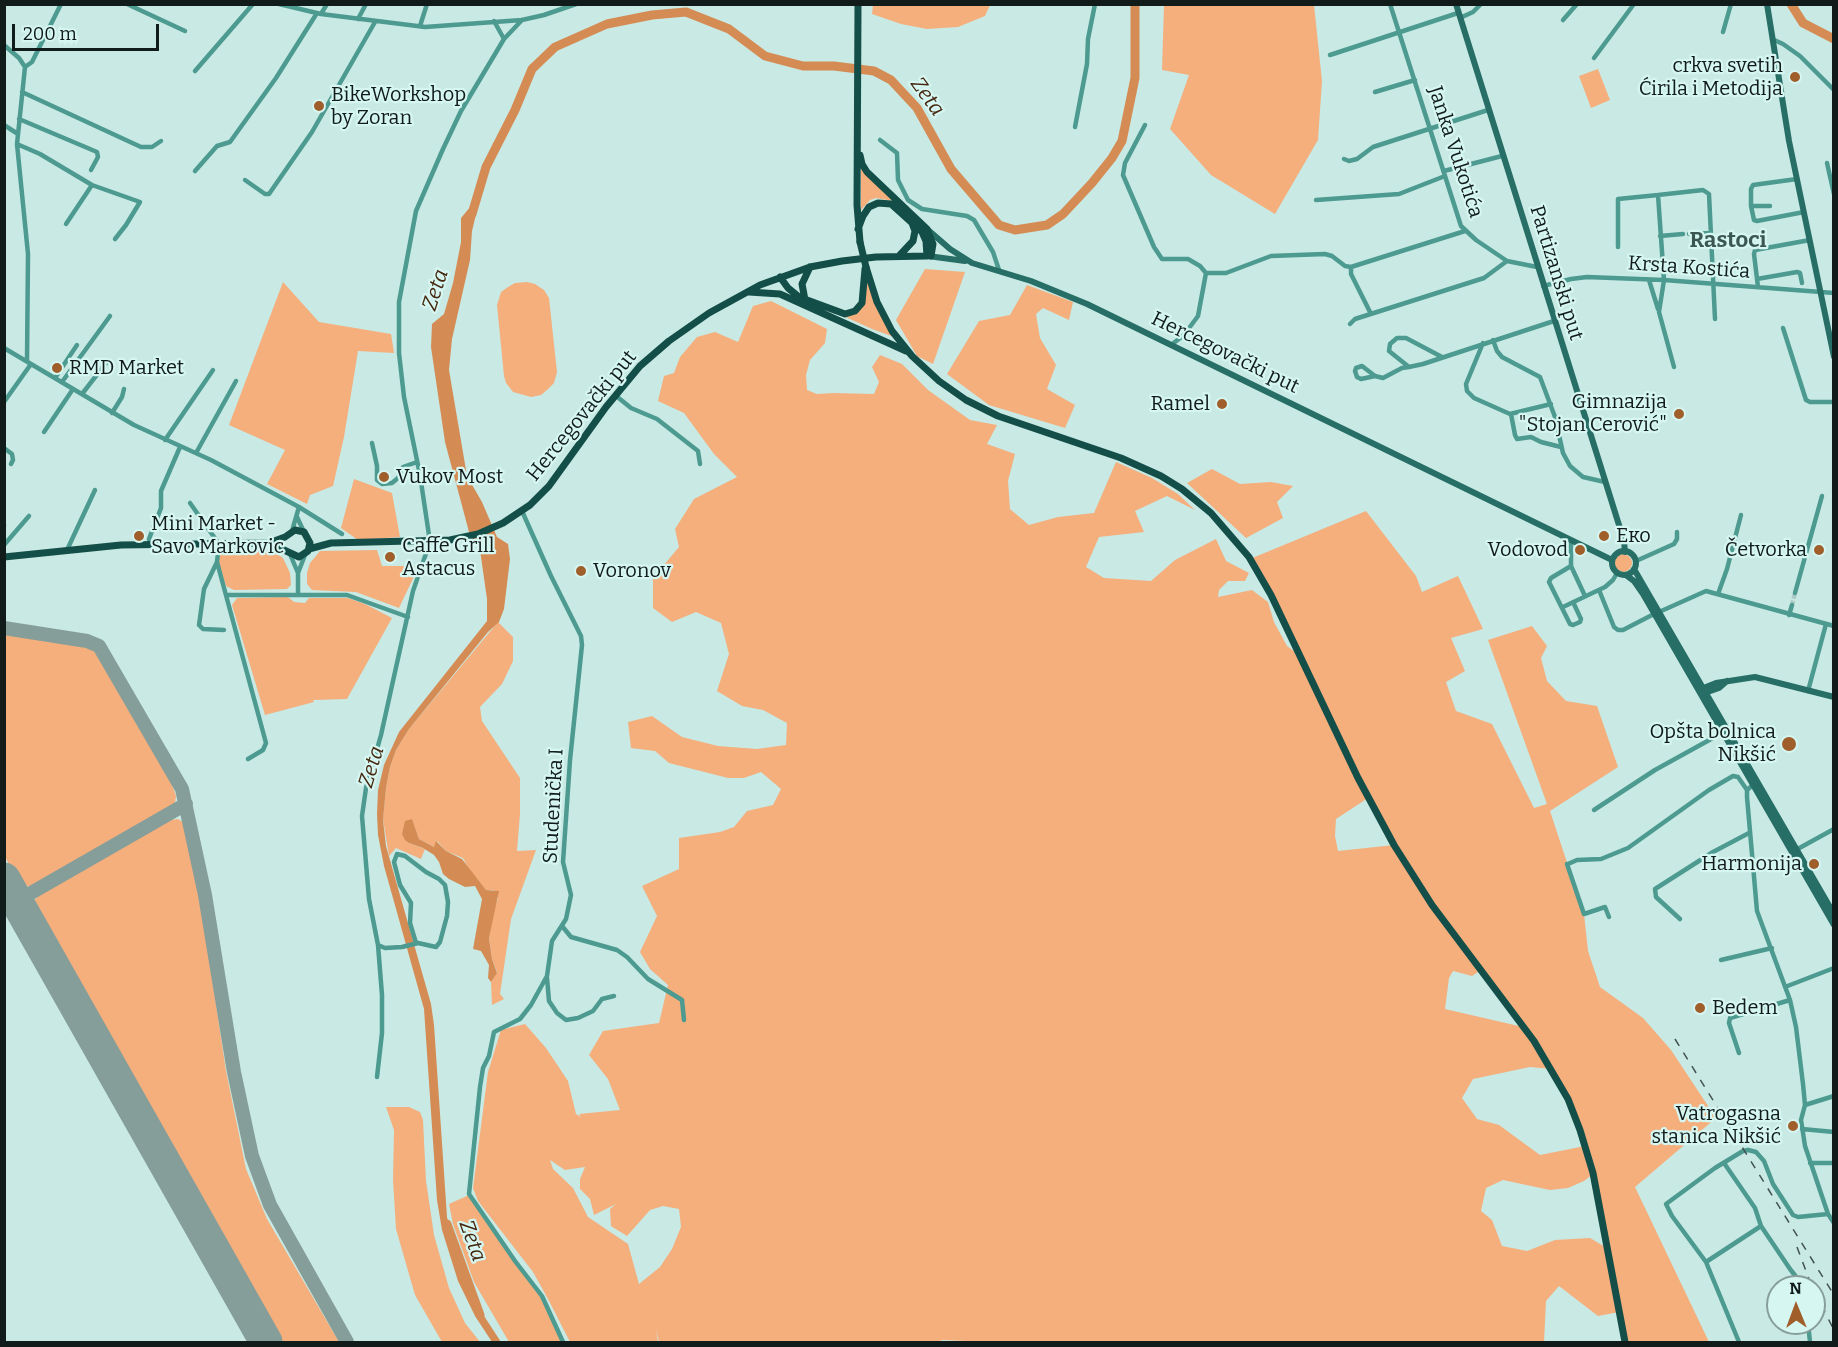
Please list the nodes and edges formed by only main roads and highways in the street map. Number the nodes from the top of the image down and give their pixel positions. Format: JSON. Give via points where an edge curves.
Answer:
{"nodes":[{"id":1,"x":858,"y":4,"type":"edge"},
{"id":2,"x":1456,"y":4,"type":"edge"},
{"id":3,"x":1767,"y":4,"type":"edge"},
{"id":4,"x":857,"y":128,"type":"junction"},
{"id":5,"x":911,"y":221,"type":"junction"},
{"id":6,"x":858,"y":229,"type":"junction"},
{"id":7,"x":927,"y":229,"type":"junction"},
{"id":8,"x":899,"y":256,"type":"junction"},
{"id":9,"x":929,"y":256,"type":"junction"},
{"id":10,"x":972,"y":263,"type":"junction"},
{"id":11,"x":810,"y":267,"type":"junction"},
{"id":12,"x":866,"y":267,"type":"junction"},
{"id":13,"x":780,"y":277,"type":"junction"},
{"id":14,"x":746,"y":292,"type":"junction"},
{"id":15,"x":780,"y":294,"type":"junction"},
{"id":16,"x":805,"y":300,"type":"junction"},
{"id":17,"x":908,"y":352,"type":"junction"},
{"id":18,"x":1833,"y":357,"type":"edge"},
{"id":19,"x":285,"y":537,"type":"junction"},
{"id":20,"x":309,"y":538,"type":"junction"},
{"id":21,"x":269,"y":543,"type":"junction"},
{"id":22,"x":331,"y":543,"type":"junction"},
{"id":23,"x":288,"y":552,"type":"junction"},
{"id":24,"x":307,"y":552,"type":"junction"},
{"id":25,"x":1624,"y":552,"type":"junction"},
{"id":26,"x":4,"y":557,"type":"edge"},
{"id":27,"x":1612,"y":560,"type":"junction"},
{"id":28,"x":1634,"y":569,"type":"junction"},
{"id":29,"x":1626,"y":575,"type":"junction"},
{"id":30,"x":1657,"y":613,"type":"junction"},
{"id":31,"x":1728,"y":681,"type":"junction"},
{"id":32,"x":1719,"y":688,"type":"junction"},
{"id":33,"x":1701,"y":692,"type":"junction"},
{"id":34,"x":1833,"y":697,"type":"edge"},
{"id":35,"x":1711,"y":703,"type":"junction"},
{"id":36,"x":1752,"y":786,"type":"junction"},
{"id":37,"x":1793,"y":851,"type":"junction"},
{"id":38,"x":1833,"y":914,"type":"edge"},
{"id":39,"x":1833,"y":926,"type":"edge"},
{"id":40,"x":1625,"y":1342,"type":"edge"}],
"edges":[{"from":1,"to":4,"type":"main road"},
{"from":2,"to":25,"type":"main road","name":"Partizanski put","via":[[1624,541]]},
{"from":3,"to":18,"type":"main road"},
{"from":4,"to":6,"type":"main road"},
{"from":4,"to":7,"type":"main road","via":[[865,170]]},
{"from":5,"to":6,"type":"main road","via":[[893,205],[878,203],[866,210]]},
{"from":5,"to":8,"type":"main road","via":[[914,239]]},
{"from":5,"to":9,"type":"main road","via":[[923,234]]},
{"from":6,"to":12,"type":"main road","bridge":true},
{"from":7,"to":9,"type":"main road","via":[[933,244]]},
{"from":7,"to":10,"type":"main road"},
{"from":8,"to":9,"type":"main road","name":"Hercegovački put"},
{"from":8,"to":11,"type":"main road","name":"Hercegovački put"},
{"from":9,"to":10,"type":"main road"},
{"from":10,"to":27,"type":"main road","name":"Hercegovački put","via":[[1077,299]]},
{"from":11,"to":13,"type":"main road","name":"Hercegovački put"},
{"from":11,"to":16,"type":"main road","via":[[802,284]]},
{"from":12,"to":16,"type":"main road","via":[[863,299],[854,312],[840,314]]},
{"from":12,"to":17,"type":"main road","via":[[881,311]]},
{"from":13,"to":14,"type":"main road","name":"Hercegovački put"},
{"from":13,"to":15,"type":"main road"},
{"from":13,"to":16,"type":"main road"},
{"from":14,"to":15,"type":"main road"},
{"from":14,"to":22,"type":"main road","name":"Hercegovački put","via":[[704,316],[636,370],[552,482],[511,518],[461,538]]},
{"from":15,"to":17,"type":"main road"},
{"from":17,"to":40,"type":"main road","via":[[943,384],[984,409],[1125,459],[1170,482],[1215,517],[1249,557],[1392,842],[1430,902],[1534,1041],[1569,1101],[1593,1173]]},
{"from":19,"to":20,"type":"main road","via":[[291,531],[304,532]]},
{"from":19,"to":21,"type":"main road"},
{"from":19,"to":23,"type":"main road"},
{"from":20,"to":22,"type":"main road"},
{"from":20,"to":24,"type":"main road"},
{"from":21,"to":23,"type":"main road"},
{"from":21,"to":26,"type":"main road","via":[[150,544]]},
{"from":22,"to":24,"type":"main road"},
{"from":23,"to":24,"type":"main road","via":[[299,557]]},
{"from":25,"to":27,"type":"main road"},
{"from":25,"to":28,"type":"main road","via":[[1636,561]]},
{"from":27,"to":29,"type":"main road","via":[[1617,573]]},
{"from":28,"to":29,"type":"main road"},
{"from":28,"to":30,"type":"main road"},
{"from":29,"to":30,"type":"main road"},
{"from":30,"to":33,"type":"main road"},
{"from":31,"to":32,"type":"main road"},
{"from":31,"to":33,"type":"main road"},
{"from":31,"to":34,"type":"main road","via":[[1755,677]]},
{"from":32,"to":33,"type":"main road"},
{"from":32,"to":35,"type":"main road"},
{"from":33,"to":35,"type":"main road"},
{"from":33,"to":36,"type":"main road"},
{"from":35,"to":36,"type":"main road"},
{"from":36,"to":37,"type":"main road"},
{"from":37,"to":38,"type":"main road"},
{"from":37,"to":39,"type":"main road"}]}
